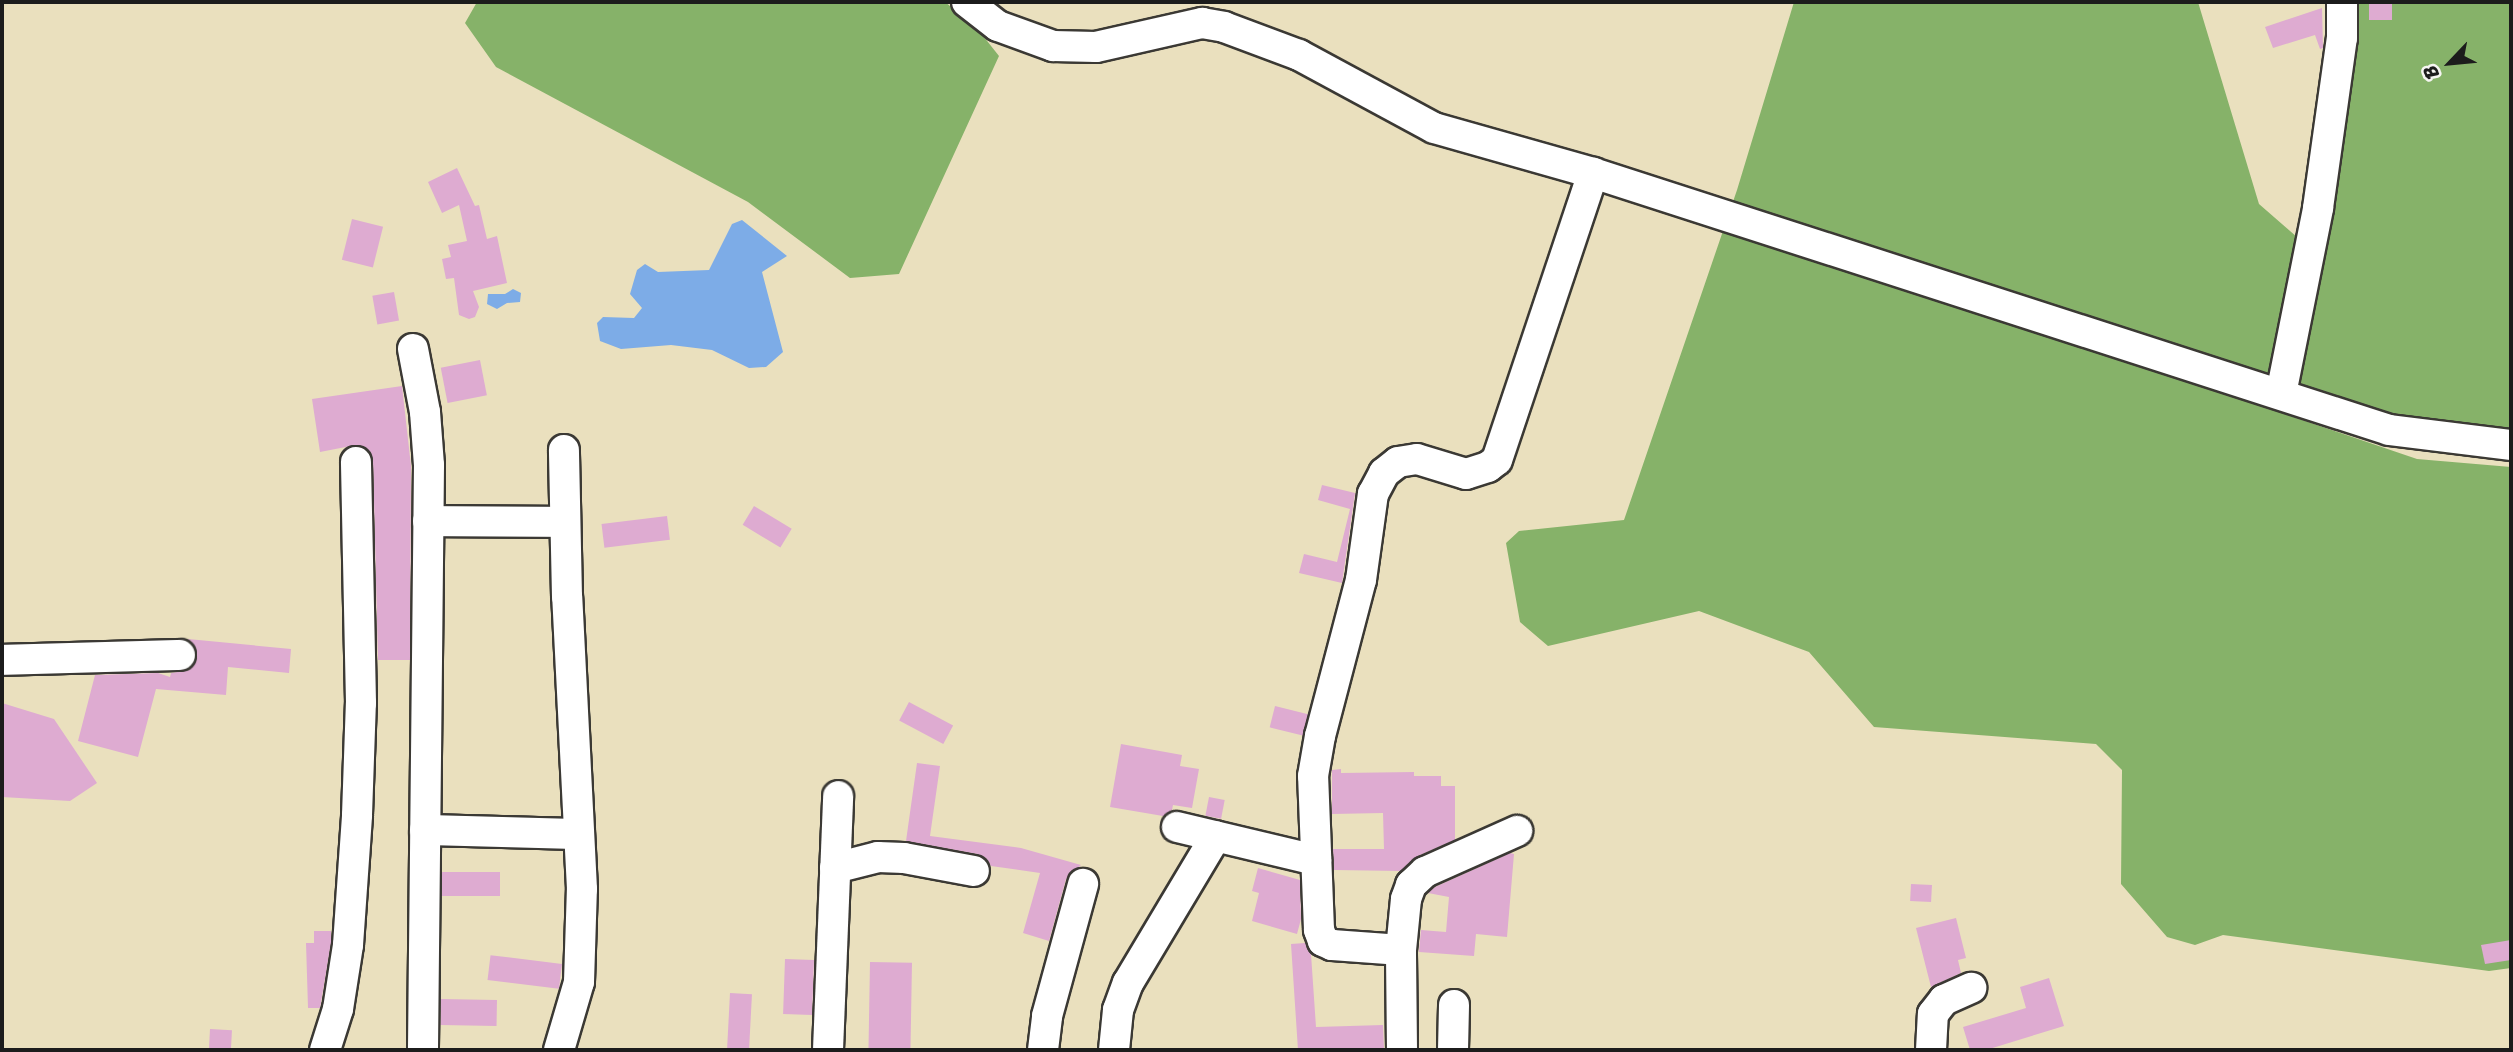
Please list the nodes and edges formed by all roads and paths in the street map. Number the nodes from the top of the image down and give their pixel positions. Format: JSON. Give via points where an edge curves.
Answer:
{"nodes":[{"id":1,"x":967,"y":2,"type":"edge"},
{"id":2,"x":2342,"y":2,"type":"edge"},
{"id":3,"x":1593,"y":173,"type":"junction"},
{"id":4,"x":413,"y":349,"type":"dead end"},
{"id":5,"x":2281,"y":394,"type":"junction"},
{"id":6,"x":2511,"y":445,"type":"edge"},
{"id":7,"x":564,"y":450,"type":"dead end"},
{"id":8,"x":356,"y":462,"type":"dead end"},
{"id":9,"x":428,"y":521,"type":"junction"},
{"id":10,"x":565,"y":522,"type":"junction"},
{"id":11,"x":180,"y":655,"type":"dead end"},
{"id":12,"x":2,"y":660,"type":"edge"},
{"id":13,"x":838,"y":796,"type":"dead end"},
{"id":14,"x":1177,"y":827,"type":"dead end"},
{"id":15,"x":425,"y":830,"type":"junction"},
{"id":16,"x":1517,"y":831,"type":"dead end"},
{"id":17,"x":579,"y":834,"type":"junction"},
{"id":18,"x":1216,"y":836,"type":"junction"},
{"id":19,"x":1316,"y":860,"type":"junction"},
{"id":20,"x":835,"y":868,"type":"junction"},
{"id":21,"x":974,"y":871,"type":"dead end"},
{"id":22,"x":1083,"y":884,"type":"dead end"},
{"id":23,"x":1401,"y":950,"type":"junction"},
{"id":24,"x":1971,"y":988,"type":"dead end"},
{"id":25,"x":1454,"y":1005,"type":"dead end"},
{"id":26,"x":325,"y":1050,"type":"edge"},
{"id":27,"x":424,"y":1050,"type":"edge"},
{"id":28,"x":559,"y":1050,"type":"edge"},
{"id":29,"x":828,"y":1050,"type":"edge"},
{"id":30,"x":1043,"y":1050,"type":"edge"},
{"id":31,"x":1114,"y":1050,"type":"edge"},
{"id":32,"x":1402,"y":1050,"type":"edge"},
{"id":33,"x":1453,"y":1050,"type":"edge"},
{"id":34,"x":1931,"y":1050,"type":"edge"}],
"edges":[{"from":1,"to":3,"type":"street","via":[[998,26],[1053,47],[1096,47],[1202,23],[1224,27],[1298,55],[1434,128]]},
{"from":2,"to":5,"type":"street","via":[[2342,38],[2318,208]]},
{"from":3,"to":5,"type":"street"},
{"from":3,"to":19,"type":"street","via":[[1497,460],[1466,474],[1409,459],[1392,466],[1377,483],[1365,537],[1362,580],[1313,776]]},
{"from":4,"to":9,"type":"street","via":[[425,412]]},
{"from":5,"to":6,"type":"street","via":[[2389,430]]},
{"from":7,"to":10,"type":"street"},
{"from":8,"to":26,"type":"street","via":[[361,703],[357,815],[344,972]]},
{"from":9,"to":10,"type":"street"},
{"from":9,"to":15,"type":"street"},
{"from":10,"to":17,"type":"street"},
{"from":11,"to":12,"type":"street"},
{"from":13,"to":20,"type":"street"},
{"from":14,"to":18,"type":"street"},
{"from":15,"to":17,"type":"street"},
{"from":15,"to":27,"type":"street"},
{"from":16,"to":23,"type":"street","via":[[1425,872],[1411,885],[1405,899]]},
{"from":17,"to":28,"type":"street","via":[[579,982]]},
{"from":18,"to":19,"type":"street"},
{"from":18,"to":31,"type":"street","via":[[1128,983],[1118,1010]]},
{"from":19,"to":23,"type":"street","via":[[1323,941]]},
{"from":20,"to":21,"type":"street","via":[[878,857]]},
{"from":20,"to":29,"type":"street"},
{"from":22,"to":30,"type":"street","via":[[1047,1016]]},
{"from":23,"to":32,"type":"street"},
{"from":24,"to":34,"type":"street","via":[[1944,1000],[1933,1014]]},
{"from":25,"to":33,"type":"street"}]}
